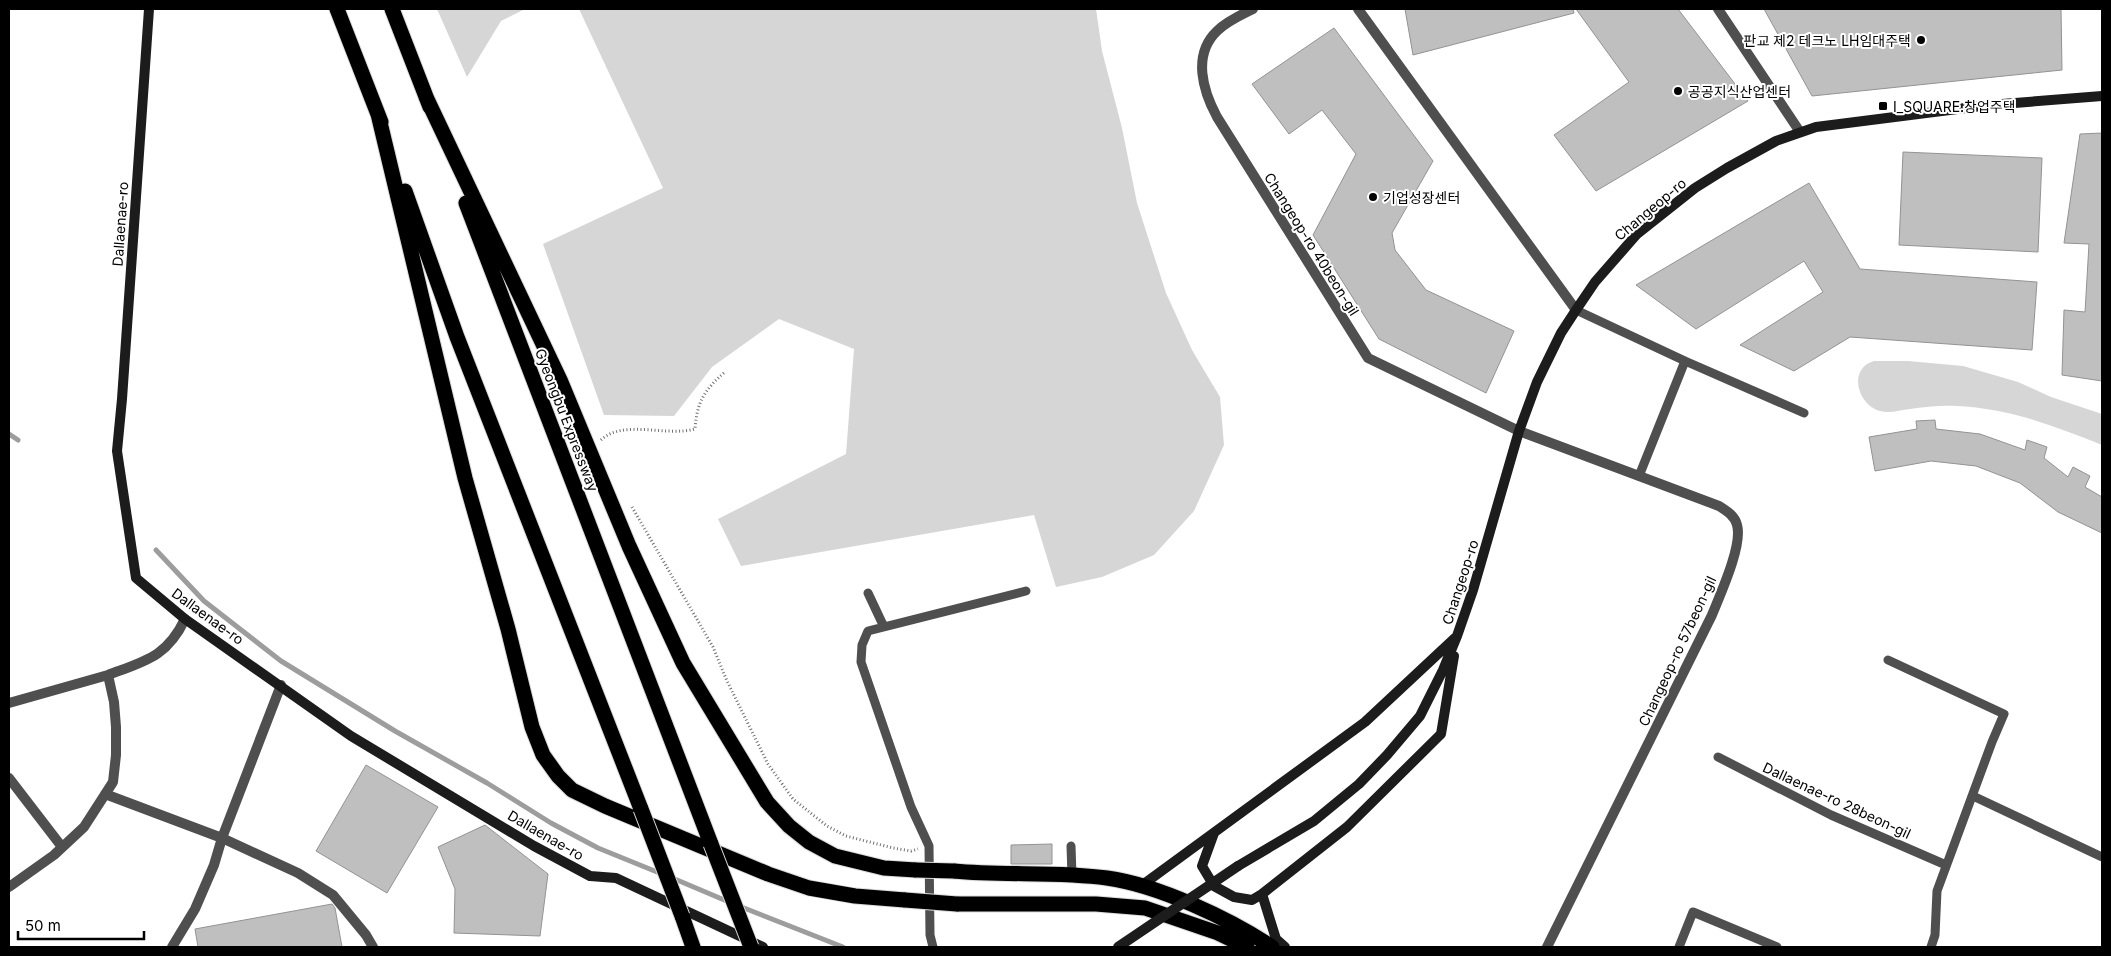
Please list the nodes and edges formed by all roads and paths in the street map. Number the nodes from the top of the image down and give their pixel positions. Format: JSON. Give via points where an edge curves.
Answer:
{"nodes":[{"id":1,"x":149,"y":9,"type":"edge"},
{"id":2,"x":338,"y":9,"type":"edge"},
{"id":3,"x":392,"y":9,"type":"edge"},
{"id":4,"x":1253,"y":9,"type":"edge"},
{"id":5,"x":1358,"y":9,"type":"edge"},
{"id":6,"x":1718,"y":9,"type":"edge"},
{"id":7,"x":2102,"y":96,"type":"edge"},
{"id":8,"x":426,"y":97,"type":"junction"},
{"id":9,"x":378,"y":114,"type":"junction"},
{"id":10,"x":1800,"y":132,"type":"junction"},
{"id":11,"x":1576,"y":310,"type":"junction"},
{"id":12,"x":1685,"y":361,"type":"junction"},
{"id":13,"x":725,"y":372,"type":"dead end"},
{"id":14,"x":1804,"y":413,"type":"dead end"},
{"id":15,"x":1519,"y":432,"type":"junction"},
{"id":16,"x":601,"y":448,"type":"dead end"},
{"id":17,"x":1638,"y":476,"type":"junction"},
{"id":18,"x":629,"y":502,"type":"dead end"},
{"id":19,"x":1026,"y":591,"type":"dead end"},
{"id":20,"x":868,"y":594,"type":"dead end"},
{"id":21,"x":186,"y":619,"type":"junction"},
{"id":22,"x":884,"y":627,"type":"junction"},
{"id":23,"x":1457,"y":636,"type":"junction"},
{"id":24,"x":1888,"y":660,"type":"dead end"},
{"id":25,"x":108,"y":675,"type":"junction"},
{"id":26,"x":281,"y":685,"type":"junction"},
{"id":27,"x":9,"y":703,"type":"edge"},
{"id":28,"x":1718,"y":757,"type":"dead end"},
{"id":29,"x":9,"y":778,"type":"edge"},
{"id":30,"x":105,"y":794,"type":"junction"},
{"id":31,"x":1973,"y":796,"type":"junction"},
{"id":32,"x":1214,"y":833,"type":"junction"},
{"id":33,"x":222,"y":838,"type":"junction"},
{"id":34,"x":928,"y":846,"type":"junction"},
{"id":35,"x":1071,"y":846,"type":"dead end"},
{"id":36,"x":62,"y":847,"type":"junction"},
{"id":37,"x":2102,"y":857,"type":"edge"},
{"id":38,"x":1946,"y":866,"type":"junction"},
{"id":39,"x":1072,"y":876,"type":"junction"},
{"id":40,"x":1141,"y":886,"type":"junction"},
{"id":41,"x":9,"y":887,"type":"edge"},
{"id":42,"x":1262,"y":894,"type":"junction"},
{"id":43,"x":1218,"y":933,"type":"junction"},
{"id":44,"x":172,"y":947,"type":"edge"},
{"id":45,"x":373,"y":947,"type":"edge"},
{"id":46,"x":693,"y":947,"type":"edge"},
{"id":47,"x":752,"y":947,"type":"edge"},
{"id":48,"x":763,"y":947,"type":"edge"},
{"id":49,"x":933,"y":947,"type":"edge"},
{"id":50,"x":1118,"y":947,"type":"edge"},
{"id":51,"x":1231,"y":947,"type":"edge"},
{"id":52,"x":1247,"y":947,"type":"edge"},
{"id":53,"x":1272,"y":947,"type":"edge"},
{"id":54,"x":1284,"y":947,"type":"edge"},
{"id":55,"x":1547,"y":947,"type":"edge"},
{"id":56,"x":1679,"y":947,"type":"edge"},
{"id":57,"x":1777,"y":947,"type":"edge"},
{"id":58,"x":1931,"y":947,"type":"edge"}],
"edges":[{"from":1,"to":21,"type":"street","name":"Dallaenae-ro","via":[[117,451],[136,578]]},
{"from":2,"to":9,"type":"highway"},
{"from":3,"to":8,"type":"highway","name":"Gyeongbu Expressway"},
{"from":4,"to":15,"type":"street","name":"Changeop-ro 40beon-gil","via":[[1224,25],[1212,37],[1202,72],[1204,91],[1364,354],[1369,360]]},
{"from":5,"to":11,"type":"street"},
{"from":6,"to":10,"type":"street"},
{"from":7,"to":10,"type":"street","name":"Changeop-ro","via":[[1990,105],[1832,124]]},
{"from":8,"to":39,"type":"highway","bridge":true,"via":[[561,382],[682,664],[767,802],[789,826],[834,856],[884,868]]},
{"from":8,"to":47,"type":"highway","name":"Gyeongbu Expressway","bridge":true},
{"from":9,"to":43,"type":"highway","bridge":true,"via":[[465,478],[532,726],[543,754],[572,790],[768,874],[809,888],[855,896],[957,904],[1096,904],[1145,908]]},
{"from":9,"to":46,"type":"highway","bridge":true,"via":[[460,346]]},
{"from":10,"to":11,"type":"street","name":"Changeop-ro","via":[[1767,145],[1727,168],[1637,234],[1595,282]]},
{"from":11,"to":12,"type":"lane"},
{"from":11,"to":15,"type":"street","name":"Changeop-ro","via":[[1550,355]]},
{"from":12,"to":14,"type":"lane"},
{"from":12,"to":17,"type":"lane"},
{"from":13,"to":16,"type":"path","via":[[703,394],[696,412],[695,429],[683,432],[617,430],[600,441]]},
{"from":15,"to":17,"type":"street","name":"Changeop-ro 57beon-gil"},
{"from":15,"to":23,"type":"street","name":"Changeop-ro"},
{"from":17,"to":55,"type":"street","name":"Changeop-ro 57beon-gil","via":[[1719,506],[1730,513],[1737,523],[1738,533],[1726,581],[1712,615]]},
{"from":18,"to":34,"type":"path","via":[[714,648],[768,764],[793,798],[827,826],[846,836],[911,851]]},
{"from":19,"to":22,"type":"lane"},
{"from":20,"to":22,"type":"lane"},
{"from":21,"to":25,"type":"street","via":[[168,647],[144,661]]},
{"from":21,"to":26,"type":"street","name":"Dallaenae-ro"},
{"from":22,"to":34,"type":"lane","via":[[868,631],[862,645],[861,662],[911,807]]},
{"from":23,"to":32,"type":"street","via":[[1365,722]]},
{"from":23,"to":42,"type":"street","via":[[1441,734],[1347,827]]},
{"from":23,"to":50,"type":"street","bridge":true,"via":[[1420,716],[1359,784],[1314,821],[1238,866]]},
{"from":24,"to":31,"type":"lane","via":[[2004,714]]},
{"from":25,"to":27,"type":"street"},
{"from":25,"to":30,"type":"street","via":[[114,702],[116,755],[113,782]]},
{"from":26,"to":33,"type":"street"},
{"from":26,"to":48,"type":"street","name":"Dallaenae-ro","via":[[351,736],[590,876],[616,878]]},
{"from":28,"to":38,"type":"lane","name":"Dallaenae-ro 28beon-gil","via":[[1832,815]]},
{"from":29,"to":36,"type":"street"},
{"from":30,"to":33,"type":"street"},
{"from":30,"to":36,"type":"street","via":[[84,827]]},
{"from":31,"to":37,"type":"lane"},
{"from":31,"to":38,"type":"lane"},
{"from":32,"to":40,"type":"street"},
{"from":32,"to":42,"type":"street","via":[[1202,866],[1214,886],[1234,897],[1252,900]]},
{"from":33,"to":44,"type":"street","via":[[195,908]]},
{"from":33,"to":45,"type":"street","via":[[298,873],[333,895]]},
{"from":34,"to":49,"type":"lane"},
{"from":35,"to":39,"type":"lane"},
{"from":36,"to":41,"type":"street"},
{"from":38,"to":58,"type":"lane","via":[[1937,891],[1935,935]]},
{"from":39,"to":40,"type":"highway","via":[[1108,878]]},
{"from":40,"to":53,"type":"highway","via":[[1224,919]]},
{"from":42,"to":54,"type":"street","via":[[1276,939]]},
{"from":43,"to":51,"type":"highway"},
{"from":43,"to":52,"type":"highway"},
{"from":56,"to":57,"type":"lane","via":[[1693,912]]}]}
